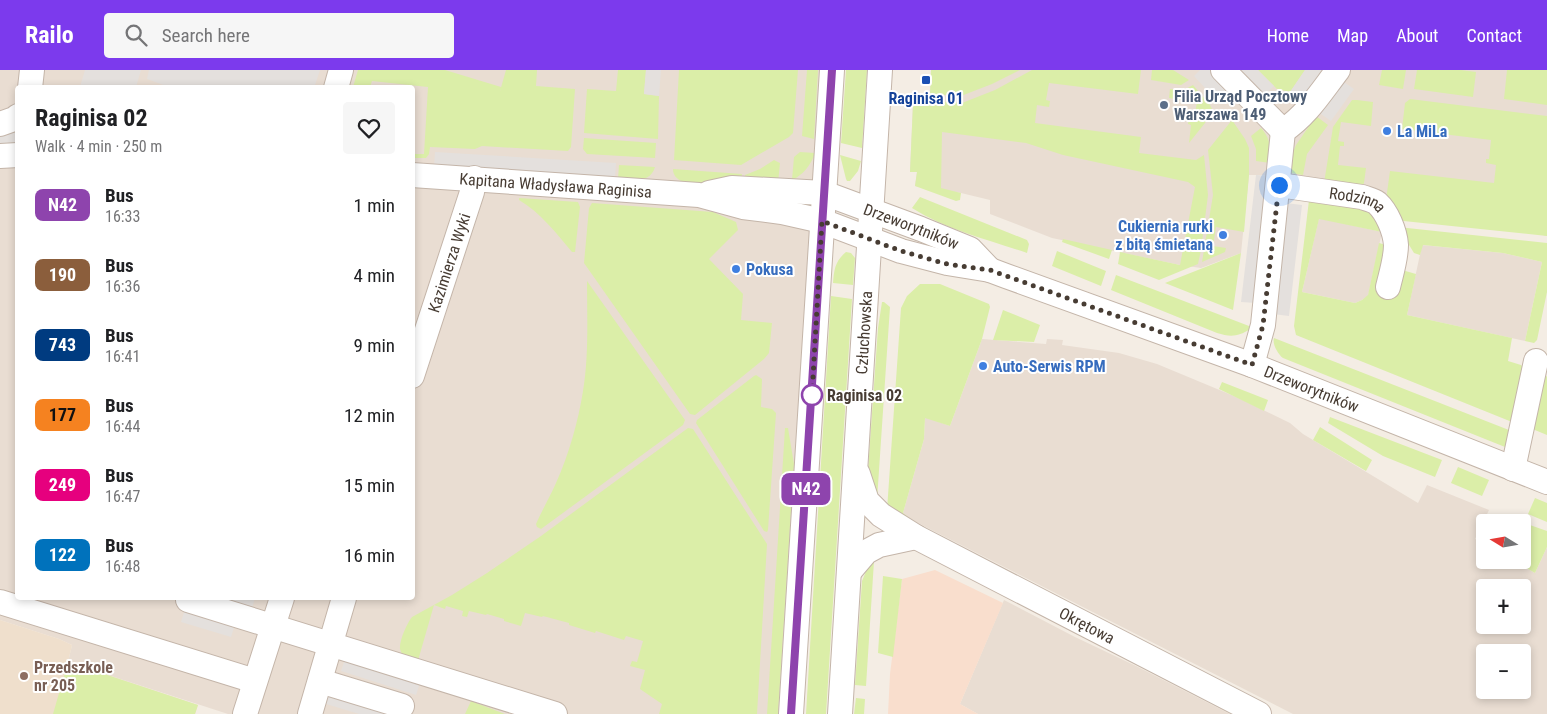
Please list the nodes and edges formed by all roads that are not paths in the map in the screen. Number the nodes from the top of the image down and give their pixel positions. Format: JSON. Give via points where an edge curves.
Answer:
{"nodes":[{"id":1,"x":32,"y":70,"type":"edge"},
{"id":2,"x":341,"y":70,"type":"edge"},
{"id":3,"x":832,"y":70,"type":"edge"},
{"id":4,"x":880,"y":70,"type":"edge"},
{"id":5,"x":1224,"y":70,"type":"edge"},
{"id":6,"x":1338,"y":70,"type":"edge"},
{"id":7,"x":30,"y":85,"type":"edge"},
{"id":8,"x":337,"y":85,"type":"edge"},
{"id":9,"x":15,"y":118,"type":"edge"},
{"id":10,"x":0,"y":124,"type":"edge"},
{"id":11,"x":1283,"y":131,"type":"junction"},
{"id":12,"x":15,"y":155,"type":"edge"},
{"id":13,"x":0,"y":156,"type":"edge"},
{"id":14,"x":415,"y":175,"type":"edge"},
{"id":15,"x":474,"y":178,"type":"junction"},
{"id":16,"x":1279,"y":185,"type":"junction"},
{"id":17,"x":824,"y":193,"type":"junction"},
{"id":18,"x":699,"y":194,"type":"junction"},
{"id":19,"x":872,"y":210,"type":"junction"},
{"id":20,"x":822,"y":221,"type":"junction"},
{"id":21,"x":870,"y":239,"type":"junction"},
{"id":22,"x":990,"y":270,"type":"junction"},
{"id":23,"x":1388,"y":287,"type":"dead end"},
{"id":24,"x":1536,"y":361,"type":"dead end"},
{"id":25,"x":1252,"y":365,"type":"junction"},
{"id":26,"x":415,"y":367,"type":"edge"},
{"id":27,"x":855,"y":466,"type":"junction"},
{"id":28,"x":1513,"y":469,"type":"junction"},
{"id":29,"x":1547,"y":482,"type":"edge"},
{"id":30,"x":916,"y":537,"type":"junction"},
{"id":31,"x":849,"y":572,"type":"junction"},
{"id":32,"x":188,"y":600,"type":"dead end"},
{"id":33,"x":281,"y":600,"type":"edge"},
{"id":34,"x":343,"y":600,"type":"edge"},
{"id":35,"x":0,"y":602,"type":"edge"},
{"id":36,"x":273,"y":626,"type":"junction"},
{"id":37,"x":330,"y":644,"type":"junction"},
{"id":38,"x":255,"y":681,"type":"junction"},
{"id":39,"x":320,"y":681,"type":"junction"},
{"id":40,"x":402,"y":706,"type":"dead end"},
{"id":41,"x":245,"y":714,"type":"edge"},
{"id":42,"x":310,"y":714,"type":"edge"},
{"id":43,"x":555,"y":714,"type":"edge"},
{"id":44,"x":792,"y":714,"type":"edge"},
{"id":45,"x":840,"y":714,"type":"edge"},
{"id":46,"x":1259,"y":714,"type":"edge"}],
"edges":[{"from":1,"to":7,"type":"street"},
{"from":2,"to":8,"type":"street"},
{"from":3,"to":17,"type":"street"},
{"from":4,"to":19,"type":"street","name":"Człuchowska"},
{"from":5,"to":11,"type":"street"},
{"from":6,"to":11,"type":"street","via":[[1308,110]]},
{"from":9,"to":10,"type":"street"},
{"from":11,"to":16,"type":"street"},
{"from":12,"to":13,"type":"street"},
{"from":14,"to":15,"type":"street","name":"Kapitana Władysława Raginisa"},
{"from":15,"to":18,"type":"street","name":"Kapitana Władysława Raginisa"},
{"from":15,"to":26,"type":"street","name":"Kazimierza Wyki"},
{"from":16,"to":23,"type":"street","name":"Rodzinna","via":[[1362,197],[1375,202],[1384,211],[1395,239]]},
{"from":16,"to":25,"type":"street","via":[[1263,325]]},
{"from":17,"to":18,"type":"street","name":"Kapitana Władysława Raginisa","via":[[732,188]]},
{"from":17,"to":19,"type":"street","name":"Drzeworytników"},
{"from":17,"to":20,"type":"street"},
{"from":18,"to":20,"type":"street","name":"Kapitana Władysława Raginisa","via":[[743,207]]},
{"from":19,"to":21,"type":"street","name":"Człuchowska"},
{"from":19,"to":22,"type":"street","name":"Drzeworytników","via":[[970,249]]},
{"from":20,"to":21,"type":"street","name":"Drzeworytników"},
{"from":20,"to":44,"type":"street"},
{"from":21,"to":22,"type":"street","name":"Drzeworytników","via":[[947,264]]},
{"from":21,"to":27,"type":"street","name":"Człuchowska"},
{"from":22,"to":25,"type":"street","name":"Drzeworytników"},
{"from":24,"to":28,"type":"street"},
{"from":25,"to":28,"type":"street","name":"Drzeworytników"},
{"from":27,"to":30,"type":"street","name":"Okrętowa","via":[[867,501],[881,515]]},
{"from":27,"to":31,"type":"street","name":"Człuchowska"},
{"from":28,"to":29,"type":"street","name":"Drzeworytników"},
{"from":30,"to":31,"type":"street","via":[[879,545],[866,552]]},
{"from":30,"to":46,"type":"street","name":"Okrętowa"},
{"from":31,"to":45,"type":"street","name":"Człuchowska"},
{"from":32,"to":36,"type":"street"},
{"from":33,"to":36,"type":"street"},
{"from":34,"to":37,"type":"street"},
{"from":35,"to":38,"type":"street"},
{"from":36,"to":37,"type":"street"},
{"from":36,"to":38,"type":"street"},
{"from":37,"to":39,"type":"street"},
{"from":37,"to":43,"type":"street"},
{"from":38,"to":41,"type":"street"},
{"from":39,"to":40,"type":"street"},
{"from":39,"to":42,"type":"street"}]}
